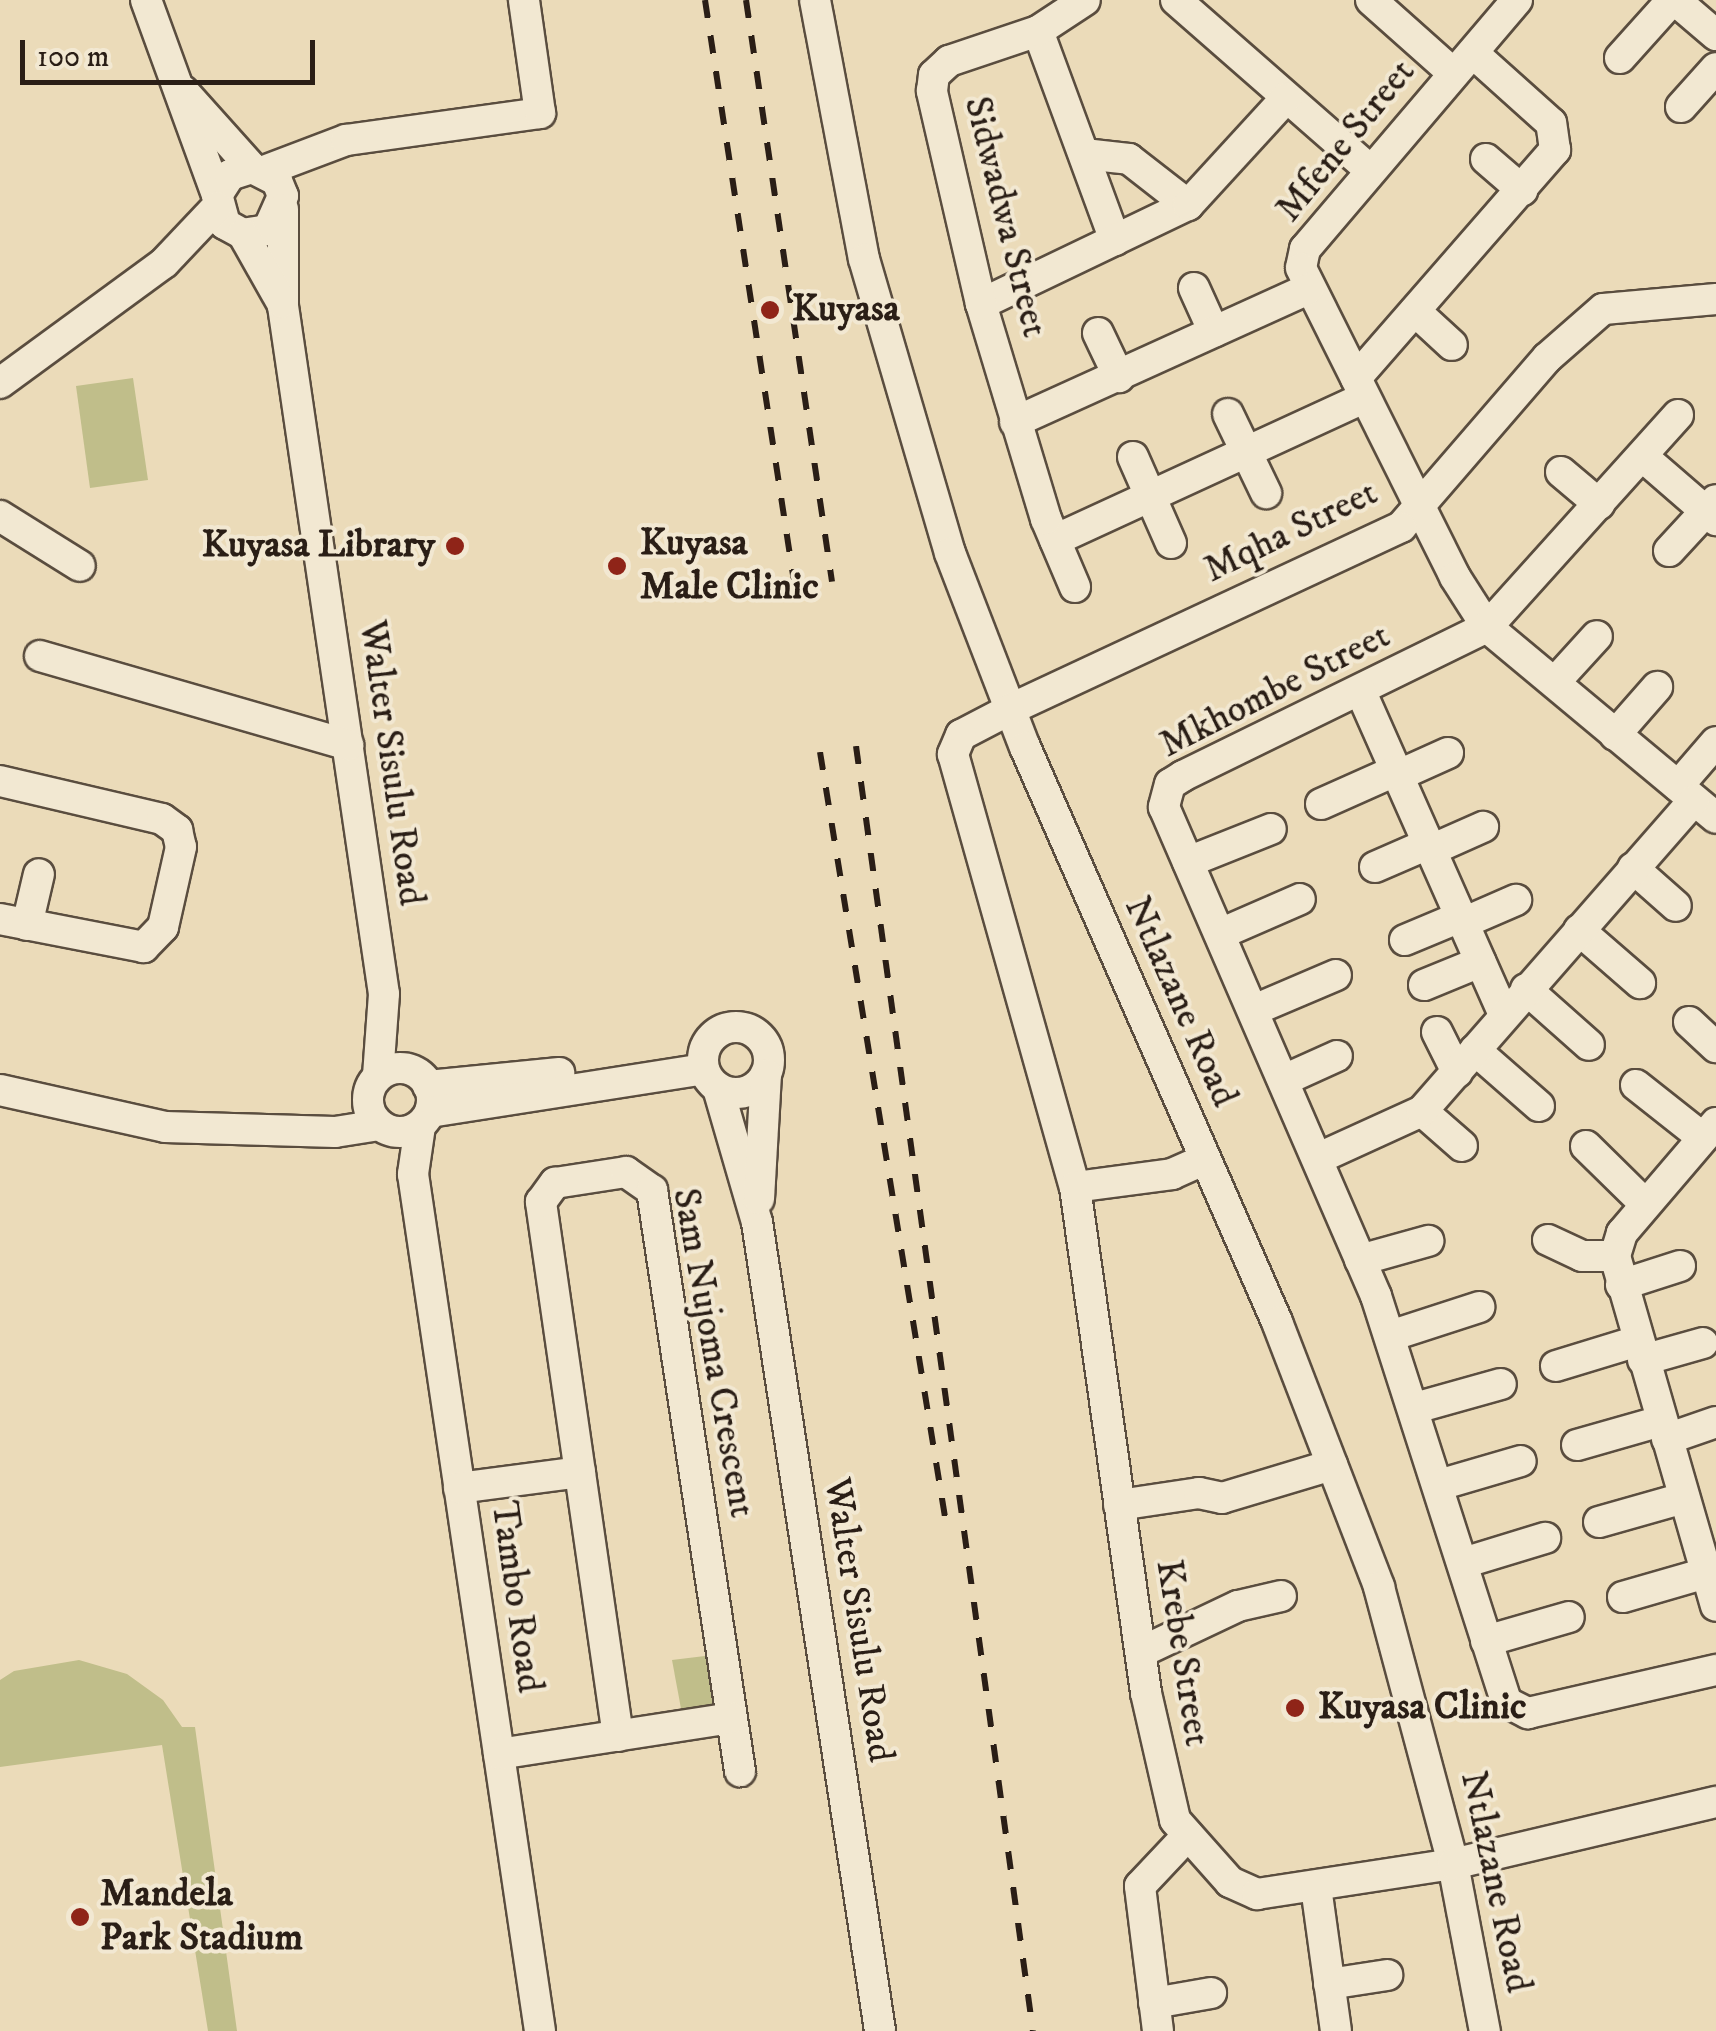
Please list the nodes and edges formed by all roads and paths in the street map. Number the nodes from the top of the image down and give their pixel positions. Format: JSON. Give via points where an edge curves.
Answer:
{"nodes":[{"id":1,"x":146,"y":0,"type":"edge"},
{"id":2,"x":524,"y":0,"type":"edge"},
{"id":3,"x":815,"y":0,"type":"edge"},
{"id":4,"x":1085,"y":0,"type":"edge"},
{"id":5,"x":1176,"y":0,"type":"edge"},
{"id":6,"x":1371,"y":0,"type":"edge"},
{"id":7,"x":1517,"y":0,"type":"edge"},
{"id":8,"x":1674,"y":0,"type":"edge"},
{"id":9,"x":1038,"y":31,"type":"junction"},
{"id":10,"x":1716,"y":35,"type":"edge"},
{"id":11,"x":1620,"y":58,"type":"dead end"},
{"id":12,"x":1463,"y":63,"type":"junction"},
{"id":13,"x":1716,"y":68,"type":"edge"},
{"id":14,"x":183,"y":92,"type":"junction"},
{"id":15,"x":1286,"y":98,"type":"junction"},
{"id":16,"x":1682,"y":107,"type":"dead end"},
{"id":17,"x":1084,"y":154,"type":"junction"},
{"id":18,"x":310,"y":156,"type":"junction"},
{"id":19,"x":1486,"y":159,"type":"dead end"},
{"id":20,"x":258,"y":169,"type":"junction"},
{"id":21,"x":1370,"y":170,"type":"junction"},
{"id":22,"x":1522,"y":190,"type":"junction"},
{"id":23,"x":217,"y":200,"type":"junction"},
{"id":24,"x":283,"y":203,"type":"junction"},
{"id":25,"x":1188,"y":205,"type":"junction"},
{"id":26,"x":240,"y":233,"type":"junction"},
{"id":27,"x":1116,"y":240,"type":"junction"},
{"id":28,"x":164,"y":263,"type":"junction"},
{"id":29,"x":1194,"y":288,"type":"dead end"},
{"id":30,"x":1308,"y":289,"type":"junction"},
{"id":31,"x":1716,"y":299,"type":"edge"},
{"id":32,"x":981,"y":304,"type":"junction"},
{"id":33,"x":283,"y":306,"type":"junction"},
{"id":34,"x":1416,"y":311,"type":"junction"},
{"id":35,"x":1214,"y":332,"type":"junction"},
{"id":36,"x":1098,"y":333,"type":"dead end"},
{"id":37,"x":1452,"y":345,"type":"dead end"},
{"id":38,"x":1120,"y":377,"type":"junction"},
{"id":39,"x":0,"y":384,"type":"edge"},
{"id":40,"x":1360,"y":388,"type":"junction"},
{"id":41,"x":1228,"y":414,"type":"dead end"},
{"id":42,"x":1678,"y":415,"type":"dead end"},
{"id":43,"x":1015,"y":422,"type":"junction"},
{"id":44,"x":1247,"y":454,"type":"junction"},
{"id":45,"x":1642,"y":456,"type":"junction"},
{"id":46,"x":1133,"y":458,"type":"dead end"},
{"id":47,"x":1561,"y":472,"type":"dead end"},
{"id":48,"x":1266,"y":494,"type":"dead end"},
{"id":49,"x":1152,"y":500,"type":"junction"},
{"id":50,"x":1599,"y":504,"type":"junction"},
{"id":51,"x":1420,"y":509,"type":"junction"},
{"id":52,"x":1713,"y":510,"type":"edge"},
{"id":53,"x":0,"y":516,"type":"edge"},
{"id":54,"x":1056,"y":540,"type":"junction"},
{"id":55,"x":1171,"y":543,"type":"dead end"},
{"id":56,"x":1669,"y":551,"type":"dead end"},
{"id":57,"x":80,"y":566,"type":"dead end"},
{"id":58,"x":1075,"y":587,"type":"dead end"},
{"id":59,"x":1487,"y":627,"type":"junction"},
{"id":60,"x":1597,"y":636,"type":"dead end"},
{"id":61,"x":40,"y":656,"type":"dead end"},
{"id":62,"x":1555,"y":682,"type":"junction"},
{"id":63,"x":1656,"y":687,"type":"dead end"},
{"id":64,"x":1361,"y":692,"type":"junction"},
{"id":65,"x":1009,"y":710,"type":"junction"},
{"id":66,"x":1615,"y":736,"type":"junction"},
{"id":67,"x":1716,"y":742,"type":"edge"},
{"id":68,"x":348,"y":745,"type":"junction"},
{"id":69,"x":1448,"y":753,"type":"dead end"},
{"id":70,"x":1396,"y":774,"type":"junction"},
{"id":71,"x":0,"y":781,"type":"edge"},
{"id":72,"x":1696,"y":801,"type":"edge"},
{"id":73,"x":1321,"y":804,"type":"dead end"},
{"id":74,"x":1483,"y":827,"type":"dead end"},
{"id":75,"x":1271,"y":829,"type":"dead end"},
{"id":76,"x":1429,"y":847,"type":"junction"},
{"id":77,"x":1188,"y":862,"type":"junction"},
{"id":78,"x":1374,"y":867,"type":"dead end"},
{"id":79,"x":1633,"y":868,"type":"junction"},
{"id":80,"x":38,"y":874,"type":"dead end"},
{"id":81,"x":1300,"y":899,"type":"dead end"},
{"id":82,"x":1516,"y":900,"type":"dead end"},
{"id":83,"x":1676,"y":906,"type":"dead end"},
{"id":84,"x":1462,"y":920,"type":"junction"},
{"id":85,"x":14,"y":922,"type":"edge"},
{"id":86,"x":1579,"y":930,"type":"junction"},
{"id":87,"x":1220,"y":934,"type":"junction"},
{"id":88,"x":1406,"y":940,"type":"dead end"},
{"id":89,"x":1480,"y":962,"type":"junction"},
{"id":90,"x":1336,"y":975,"type":"dead end"},
{"id":91,"x":1640,"y":983,"type":"dead end"},
{"id":92,"x":1424,"y":985,"type":"dead end"},
{"id":93,"x":1526,"y":989,"type":"junction"},
{"id":94,"x":384,"y":994,"type":"junction"},
{"id":95,"x":1254,"y":1010,"type":"junction"},
{"id":96,"x":1504,"y":1015,"type":"junction"},
{"id":97,"x":1689,"y":1022,"type":"dead end"},
{"id":98,"x":1437,"y":1032,"type":"dead end"},
{"id":99,"x":1588,"y":1046,"type":"dead end"},
{"id":100,"x":1716,"y":1047,"type":"edge"},
{"id":101,"x":1338,"y":1056,"type":"dead end"},
{"id":102,"x":1466,"y":1061,"type":"junction"},
{"id":103,"x":708,"y":1070,"type":"junction"},
{"id":104,"x":766,"y":1074,"type":"junction"},
{"id":105,"x":1284,"y":1080,"type":"junction"},
{"id":106,"x":374,"y":1082,"type":"junction"},
{"id":107,"x":1636,"y":1084,"type":"dead end"},
{"id":108,"x":0,"y":1090,"type":"edge"},
{"id":109,"x":1539,"y":1106,"type":"dead end"},
{"id":110,"x":411,"y":1109,"type":"junction"},
{"id":111,"x":1422,"y":1111,"type":"junction"},
{"id":112,"x":277,"y":1130,"type":"junction"},
{"id":113,"x":1710,"y":1130,"type":"edge"},
{"id":114,"x":1462,"y":1146,"type":"dead end"},
{"id":115,"x":1586,"y":1146,"type":"dead end"},
{"id":116,"x":1319,"y":1158,"type":"junction"},
{"id":117,"x":1205,"y":1159,"type":"junction"},
{"id":118,"x":1075,"y":1187,"type":"junction"},
{"id":119,"x":1645,"y":1204,"type":"junction"},
{"id":120,"x":757,"y":1222,"type":"junction"},
{"id":121,"x":1548,"y":1240,"type":"dead end"},
{"id":122,"x":1428,"y":1241,"type":"dead end"},
{"id":123,"x":1360,"y":1260,"type":"junction"},
{"id":124,"x":1680,"y":1266,"type":"dead end"},
{"id":125,"x":1618,"y":1271,"type":"junction"},
{"id":126,"x":1479,"y":1307,"type":"dead end"},
{"id":127,"x":1390,"y":1336,"type":"junction"},
{"id":128,"x":1703,"y":1342,"type":"dead end"},
{"id":129,"x":1640,"y":1351,"type":"junction"},
{"id":130,"x":1556,"y":1366,"type":"dead end"},
{"id":131,"x":1501,"y":1384,"type":"dead end"},
{"id":132,"x":1415,"y":1408,"type":"junction"},
{"id":133,"x":1716,"y":1422,"type":"edge"},
{"id":134,"x":1664,"y":1430,"type":"junction"},
{"id":135,"x":1577,"y":1445,"type":"dead end"},
{"id":136,"x":1521,"y":1461,"type":"dead end"},
{"id":137,"x":1332,"y":1465,"type":"junction"},
{"id":138,"x":580,"y":1472,"type":"junction"},
{"id":139,"x":1439,"y":1485,"type":"junction"},
{"id":140,"x":459,"y":1488,"type":"junction"},
{"id":141,"x":1120,"y":1505,"type":"junction"},
{"id":142,"x":1696,"y":1506,"type":"edge"},
{"id":143,"x":1599,"y":1522,"type":"dead end"},
{"id":144,"x":1545,"y":1538,"type":"dead end"},
{"id":145,"x":1463,"y":1562,"type":"junction"},
{"id":146,"x":1713,"y":1591,"type":"edge"},
{"id":147,"x":1282,"y":1596,"type":"dead end"},
{"id":148,"x":1623,"y":1596,"type":"dead end"},
{"id":149,"x":1569,"y":1616,"type":"dead end"},
{"id":150,"x":1486,"y":1641,"type":"junction"},
{"id":151,"x":1140,"y":1652,"type":"junction"},
{"id":152,"x":1716,"y":1670,"type":"edge"},
{"id":153,"x":731,"y":1718,"type":"junction"},
{"id":154,"x":618,"y":1736,"type":"junction"},
{"id":155,"x":499,"y":1754,"type":"junction"},
{"id":156,"x":740,"y":1772,"type":"dead end"},
{"id":157,"x":1716,"y":1802,"type":"edge"},
{"id":158,"x":1188,"y":1835,"type":"junction"},
{"id":159,"x":1453,"y":1864,"type":"junction"},
{"id":160,"x":1316,"y":1887,"type":"junction"},
{"id":161,"x":1387,"y":1974,"type":"dead end"},
{"id":162,"x":1330,"y":1984,"type":"junction"},
{"id":163,"x":1211,"y":1993,"type":"dead end"},
{"id":164,"x":1156,"y":2017,"type":"edge"},
{"id":165,"x":540,"y":2031,"type":"edge"},
{"id":166,"x":880,"y":2031,"type":"edge"},
{"id":167,"x":1336,"y":2031,"type":"edge"},
{"id":168,"x":1486,"y":2031,"type":"edge"}],
"edges":[{"from":1,"to":14,"type":"street"},
{"from":2,"to":18,"type":"street","via":[[540,114],[346,140]]},
{"from":3,"to":65,"type":"street","name":"Ntlazane Road","via":[[846,182],[900,394]]},
{"from":4,"to":9,"type":"street","name":"Sidwadwa Street"},
{"from":5,"to":15,"type":"street"},
{"from":6,"to":12,"type":"street"},
{"from":7,"to":12,"type":"street","name":"Mfene Street"},
{"from":8,"to":10,"type":"street"},
{"from":8,"to":11,"type":"street"},
{"from":9,"to":17,"type":"street"},
{"from":9,"to":32,"type":"street","name":"Sidwadwa Street","via":[[949,61],[934,75]]},
{"from":12,"to":21,"type":"street","name":"Mfene Street"},
{"from":12,"to":22,"type":"street","via":[[1556,130],[1551,158]]},
{"from":13,"to":16,"type":"street"},
{"from":14,"to":20,"type":"street"},
{"from":14,"to":23,"type":"street"},
{"from":15,"to":21,"type":"street"},
{"from":15,"to":25,"type":"street"},
{"from":17,"to":25,"type":"street","via":[[1129,160]]},
{"from":17,"to":27,"type":"street"},
{"from":18,"to":20,"type":"street"},
{"from":18,"to":24,"type":"street"},
{"from":19,"to":22,"type":"street"},
{"from":20,"to":23,"type":"street","via":[[230,175]]},
{"from":20,"to":24,"type":"street"},
{"from":21,"to":30,"type":"street","name":"Mfene Street","via":[[1305,249],[1301,268]]},
{"from":22,"to":34,"type":"street"},
{"from":23,"to":26,"type":"street"},
{"from":23,"to":28,"type":"street"},
{"from":24,"to":26,"type":"street","via":[[268,230]]},
{"from":24,"to":33,"type":"street","name":"Walter Sisulu Road"},
{"from":25,"to":27,"type":"street"},
{"from":26,"to":28,"type":"street"},
{"from":26,"to":33,"type":"street","name":"Walter Sisulu Road"},
{"from":27,"to":32,"type":"street"},
{"from":28,"to":39,"type":"street"},
{"from":29,"to":35,"type":"street"},
{"from":30,"to":35,"type":"street"},
{"from":30,"to":40,"type":"street"},
{"from":31,"to":51,"type":"street","name":"Mqha Street","via":[[1620,305],[1582,324]]},
{"from":32,"to":43,"type":"street","name":"Sidwadwa Street"},
{"from":33,"to":68,"type":"street","name":"Walter Sisulu Road"},
{"from":34,"to":37,"type":"street"},
{"from":34,"to":40,"type":"street"},
{"from":35,"to":38,"type":"street"},
{"from":36,"to":38,"type":"street"},
{"from":38,"to":43,"type":"street"},
{"from":40,"to":44,"type":"street"},
{"from":40,"to":51,"type":"street"},
{"from":41,"to":44,"type":"street"},
{"from":42,"to":45,"type":"street"},
{"from":43,"to":54,"type":"street","name":"Sidwadwa Street"},
{"from":44,"to":48,"type":"street"},
{"from":44,"to":49,"type":"street"},
{"from":45,"to":50,"type":"street"},
{"from":45,"to":52,"type":"street"},
{"from":46,"to":49,"type":"street"},
{"from":47,"to":50,"type":"street"},
{"from":49,"to":54,"type":"street"},
{"from":49,"to":55,"type":"street"},
{"from":50,"to":59,"type":"street"},
{"from":51,"to":59,"type":"street"},
{"from":51,"to":65,"type":"street","name":"Mqha Street","via":[[1401,527]]},
{"from":52,"to":56,"type":"street"},
{"from":53,"to":57,"type":"street"},
{"from":54,"to":58,"type":"street","name":"Sidwadwa Street"},
{"from":59,"to":62,"type":"street"},
{"from":59,"to":64,"type":"street","name":"Mkhombe Street"},
{"from":60,"to":62,"type":"street"},
{"from":61,"to":68,"type":"street"},
{"from":62,"to":66,"type":"street"},
{"from":63,"to":66,"type":"street"},
{"from":64,"to":70,"type":"street"},
{"from":64,"to":77,"type":"street","name":"Mkhombe Street","via":[[1170,784],[1164,807]]},
{"from":65,"to":117,"type":"street","name":"Ntlazane Road"},
{"from":65,"to":118,"type":"street","name":"Krebe Street","via":[[959,738],[957,767]]},
{"from":66,"to":72,"type":"street"},
{"from":67,"to":72,"type":"street"},
{"from":68,"to":94,"type":"street","name":"Walter Sisulu Road"},
{"from":69,"to":70,"type":"street"},
{"from":70,"to":73,"type":"street"},
{"from":70,"to":76,"type":"street"},
{"from":71,"to":85,"type":"street","via":[[162,820],[176,830],[181,847],[163,927],[144,947]]},
{"from":72,"to":79,"type":"street"},
{"from":74,"to":76,"type":"street"},
{"from":75,"to":77,"type":"street"},
{"from":76,"to":78,"type":"street"},
{"from":76,"to":84,"type":"street"},
{"from":77,"to":87,"type":"street","name":"Mkhombe Street"},
{"from":79,"to":83,"type":"street"},
{"from":79,"to":86,"type":"street"},
{"from":80,"to":85,"type":"street"},
{"from":81,"to":87,"type":"street"},
{"from":82,"to":84,"type":"street"},
{"from":84,"to":88,"type":"street"},
{"from":84,"to":89,"type":"street"},
{"from":86,"to":91,"type":"street"},
{"from":86,"to":93,"type":"street"},
{"from":87,"to":95,"type":"street","name":"Mkhombe Street"},
{"from":89,"to":92,"type":"street"},
{"from":89,"to":96,"type":"street"},
{"from":90,"to":95,"type":"street"},
{"from":93,"to":96,"type":"street"},
{"from":93,"to":99,"type":"street"},
{"from":94,"to":106,"type":"street","name":"Walter Sisulu Road"},
{"from":94,"to":110,"type":"street","name":"Walter Sisulu Road"},
{"from":95,"to":105,"type":"street","name":"Mkhombe Street"},
{"from":96,"to":102,"type":"street"},
{"from":97,"to":100,"type":"street"},
{"from":98,"to":102,"type":"street"},
{"from":101,"to":105,"type":"street"},
{"from":102,"to":109,"type":"street"},
{"from":102,"to":111,"type":"street"},
{"from":103,"to":104,"type":"street","via":[[740,1093]]},
{"from":103,"to":104,"type":"street","via":[[723,1029],[748,1028],[768,1049]]},
{"from":103,"to":110,"type":"street"},
{"from":103,"to":120,"type":"street","name":"Walter Sisulu Road"},
{"from":104,"to":120,"type":"street","name":"Walter Sisulu Road"},
{"from":105,"to":116,"type":"street","name":"Mkhombe Street"},
{"from":106,"to":110,"type":"street","name":"Walter Sisulu Road","via":[[368,1101]]},
{"from":106,"to":110,"type":"street","via":[[391,1069]]},
{"from":106,"to":112,"type":"street","via":[[332,1117]]},
{"from":107,"to":113,"type":"street"},
{"from":108,"to":112,"type":"street","via":[[165,1127]]},
{"from":110,"to":112,"type":"street"},
{"from":110,"to":140,"type":"street","name":"Tambo Road","via":[[413,1174]]},
{"from":111,"to":114,"type":"street"},
{"from":111,"to":116,"type":"street"},
{"from":113,"to":119,"type":"street"},
{"from":115,"to":119,"type":"street"},
{"from":116,"to":123,"type":"street","name":"Mkhombe Street"},
{"from":117,"to":118,"type":"street","via":[[1172,1174]]},
{"from":117,"to":137,"type":"street","name":"Ntlazane Road"},
{"from":118,"to":141,"type":"street","name":"Krebe Street"},
{"from":119,"to":125,"type":"street","via":[[1622,1233]]},
{"from":120,"to":166,"type":"street","name":"Walter Sisulu Road"},
{"from":121,"to":125,"type":"street"},
{"from":122,"to":123,"type":"street"},
{"from":123,"to":127,"type":"street","name":"Mkhombe Street"},
{"from":124,"to":125,"type":"street"},
{"from":125,"to":129,"type":"street"},
{"from":126,"to":127,"type":"street"},
{"from":127,"to":132,"type":"street","name":"Mkhombe Street"},
{"from":128,"to":129,"type":"street"},
{"from":129,"to":130,"type":"street"},
{"from":129,"to":134,"type":"street"},
{"from":131,"to":132,"type":"street"},
{"from":132,"to":139,"type":"street","name":"Mkhombe Street"},
{"from":133,"to":134,"type":"street"},
{"from":134,"to":135,"type":"street"},
{"from":134,"to":142,"type":"street"},
{"from":136,"to":139,"type":"street"},
{"from":137,"to":141,"type":"street","via":[[1222,1498],[1199,1493]]},
{"from":137,"to":159,"type":"street","name":"Ntlazane Road","via":[[1379,1587]]},
{"from":138,"to":140,"type":"street"},
{"from":138,"to":153,"type":"street","name":"Sam Nujoma Crescent","via":[[541,1202],[556,1184],[626,1172],[652,1190]]},
{"from":138,"to":154,"type":"street","name":"Sam Nujoma Crescent"},
{"from":139,"to":145,"type":"street","name":"Mkhombe Street"},
{"from":140,"to":155,"type":"street","name":"Tambo Road"},
{"from":141,"to":151,"type":"street","name":"Krebe Street"},
{"from":142,"to":143,"type":"street"},
{"from":142,"to":146,"type":"street"},
{"from":144,"to":145,"type":"street"},
{"from":145,"to":150,"type":"street","name":"Mkhombe Street"},
{"from":146,"to":148,"type":"street"},
{"from":147,"to":151,"type":"street","via":[[1238,1606]]},
{"from":149,"to":150,"type":"street"},
{"from":150,"to":152,"type":"street","name":"Mkhombe Street","via":[[1501,1691],[1519,1712]]},
{"from":151,"to":158,"type":"street","name":"Krebe Street","via":[[1165,1796]]},
{"from":153,"to":154,"type":"street"},
{"from":153,"to":156,"type":"street","name":"Sam Nujoma Crescent"},
{"from":154,"to":155,"type":"street"},
{"from":155,"to":165,"type":"street","name":"Tambo Road"},
{"from":157,"to":159,"type":"street"},
{"from":158,"to":160,"type":"street","name":"Krebe Street","via":[[1247,1892]]},
{"from":158,"to":164,"type":"street","via":[[1140,1886]]},
{"from":159,"to":160,"type":"street","name":"Krebe Street"},
{"from":159,"to":168,"type":"street","name":"Ntlazane Road"},
{"from":160,"to":162,"type":"street"},
{"from":161,"to":162,"type":"street"},
{"from":162,"to":167,"type":"street"},
{"from":163,"to":164,"type":"street"}]}
